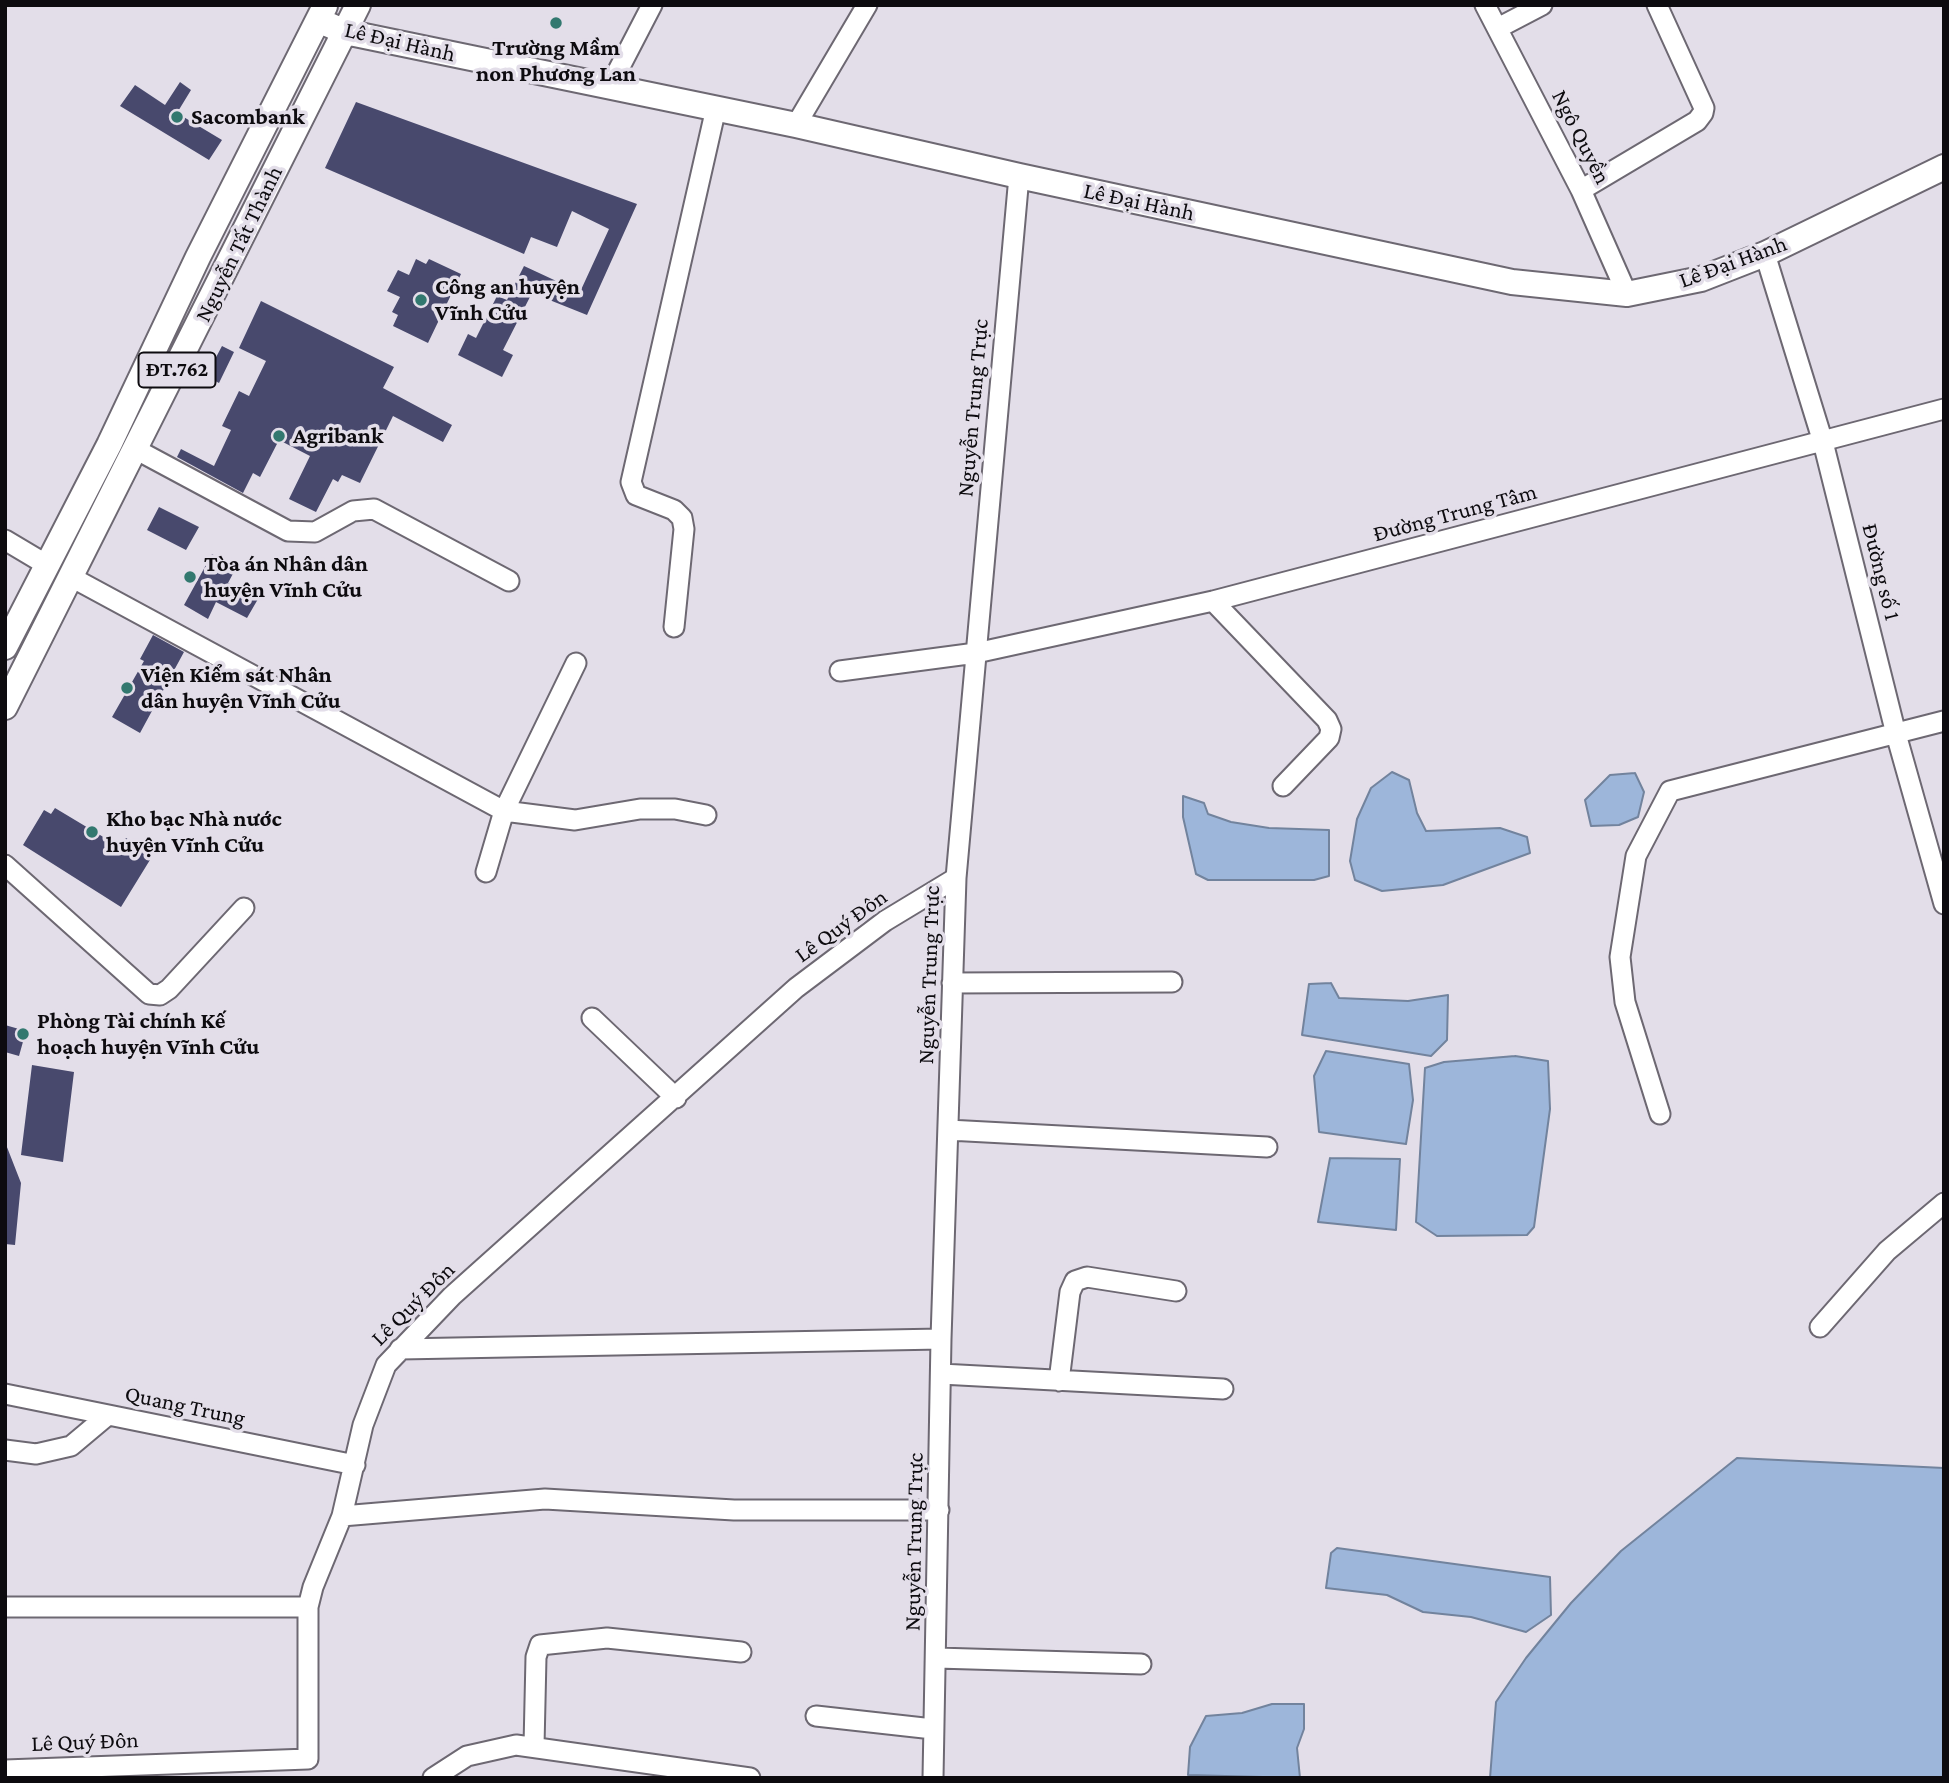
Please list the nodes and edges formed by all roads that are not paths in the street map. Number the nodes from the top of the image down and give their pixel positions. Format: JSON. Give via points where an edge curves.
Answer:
{"nodes":[{"id":1,"x":358,"y":5,"type":"edge"},
{"id":2,"x":652,"y":5,"type":"edge"},
{"id":3,"x":867,"y":5,"type":"edge"},
{"id":4,"x":1485,"y":5,"type":"edge"},
{"id":5,"x":1542,"y":5,"type":"edge"},
{"id":6,"x":1657,"y":5,"type":"edge"},
{"id":7,"x":322,"y":13,"type":"edge"},
{"id":8,"x":1498,"y":27,"type":"junction"},
{"id":9,"x":345,"y":32,"type":"junction"},
{"id":10,"x":610,"y":86,"type":"junction"},
{"id":11,"x":716,"y":108,"type":"junction"},
{"id":12,"x":796,"y":125,"type":"junction"},
{"id":13,"x":1944,"y":167,"type":"edge"},
{"id":14,"x":1018,"y":176,"type":"junction"},
{"id":15,"x":1581,"y":190,"type":"junction"},
{"id":16,"x":1765,"y":254,"type":"junction"},
{"id":17,"x":198,"y":257,"type":"junction"},
{"id":18,"x":225,"y":271,"type":"junction"},
{"id":19,"x":1627,"y":294,"type":"junction"},
{"id":20,"x":1944,"y":409,"type":"edge"},
{"id":21,"x":1823,"y":442,"type":"junction"},
{"id":22,"x":137,"y":450,"type":"junction"},
{"id":23,"x":5,"y":540,"type":"edge"},
{"id":24,"x":47,"y":565,"type":"junction"},
{"id":25,"x":71,"y":577,"type":"junction"},
{"id":26,"x":509,"y":581,"type":"dead end"},
{"id":27,"x":1213,"y":601,"type":"junction"},
{"id":28,"x":674,"y":626,"type":"dead end"},
{"id":29,"x":5,"y":647,"type":"edge"},
{"id":30,"x":976,"y":653,"type":"junction"},
{"id":31,"x":576,"y":663,"type":"dead end"},
{"id":32,"x":840,"y":671,"type":"dead end"},
{"id":33,"x":5,"y":707,"type":"edge"},
{"id":34,"x":1944,"y":721,"type":"edge"},
{"id":35,"x":1896,"y":734,"type":"junction"},
{"id":36,"x":1283,"y":786,"type":"dead end"},
{"id":37,"x":504,"y":811,"type":"junction"},
{"id":38,"x":706,"y":816,"type":"dead end"},
{"id":39,"x":5,"y":865,"type":"edge"},
{"id":40,"x":486,"y":872,"type":"dead end"},
{"id":41,"x":957,"y":878,"type":"junction"},
{"id":42,"x":1944,"y":904,"type":"edge"},
{"id":43,"x":244,"y":908,"type":"dead end"},
{"id":44,"x":1172,"y":982,"type":"dead end"},
{"id":45,"x":952,"y":983,"type":"junction"},
{"id":46,"x":593,"y":1018,"type":"dead end"},
{"id":47,"x":676,"y":1098,"type":"junction"},
{"id":48,"x":1660,"y":1114,"type":"dead end"},
{"id":49,"x":948,"y":1130,"type":"junction"},
{"id":50,"x":1267,"y":1147,"type":"dead end"},
{"id":51,"x":1944,"y":1203,"type":"edge"},
{"id":52,"x":1176,"y":1291,"type":"dead end"},
{"id":53,"x":1821,"y":1327,"type":"dead end"},
{"id":54,"x":941,"y":1339,"type":"junction"},
{"id":55,"x":400,"y":1349,"type":"junction"},
{"id":56,"x":941,"y":1374,"type":"junction"},
{"id":57,"x":1059,"y":1381,"type":"junction"},
{"id":58,"x":1223,"y":1390,"type":"dead end"},
{"id":59,"x":5,"y":1394,"type":"edge"},
{"id":60,"x":108,"y":1415,"type":"junction"},
{"id":61,"x":5,"y":1450,"type":"edge"},
{"id":62,"x":355,"y":1465,"type":"junction"},
{"id":63,"x":939,"y":1510,"type":"junction"},
{"id":64,"x":342,"y":1517,"type":"junction"},
{"id":65,"x":5,"y":1607,"type":"edge"},
{"id":66,"x":308,"y":1607,"type":"junction"},
{"id":67,"x":741,"y":1652,"type":"dead end"},
{"id":68,"x":937,"y":1658,"type":"junction"},
{"id":69,"x":1141,"y":1664,"type":"dead end"},
{"id":70,"x":816,"y":1716,"type":"dead end"},
{"id":71,"x":933,"y":1729,"type":"junction"},
{"id":72,"x":534,"y":1746,"type":"junction"},
{"id":73,"x":309,"y":1769,"type":"edge"},
{"id":74,"x":17,"y":1772,"type":"edge"},
{"id":75,"x":433,"y":1778,"type":"edge"},
{"id":76,"x":750,"y":1778,"type":"edge"},
{"id":77,"x":933,"y":1778,"type":"edge"}],
"edges":[{"from":1,"to":9,"type":"main road","name":"Nguyễn Tất Thành"},
{"from":2,"to":10,"type":"street"},
{"from":3,"to":12,"type":"street"},
{"from":4,"to":8,"type":"street","name":"Ngô Quyền"},
{"from":5,"to":8,"type":"street"},
{"from":6,"to":15,"type":"street","via":[[1703,113],[1697,121]]},
{"from":7,"to":9,"type":"main road","name":"Lê Đại Hành","number":"ĐT.762"},
{"from":7,"to":17,"type":"main road","name":"Nguyễn Tất Thành","number":"ĐT.762"},
{"from":8,"to":15,"type":"street","name":"Ngô Quyền"},
{"from":9,"to":10,"type":"main road","name":"Lê Đại Hành","number":"ĐT.762"},
{"from":9,"to":18,"type":"main road","name":"Nguyễn Tất Thành","number":"ĐT.762"},
{"from":10,"to":11,"type":"main road","name":"Lê Đại Hành","number":"ĐT.762"},
{"from":11,"to":12,"type":"main road","name":"Lê Đại Hành","number":"ĐT.762"},
{"from":11,"to":28,"type":"street","via":[[631,482],[636,495],[674,510],[682,518]]},
{"from":12,"to":14,"type":"main road","name":"Lê Đại Hành","number":"ĐT.762"},
{"from":13,"to":16,"type":"main road","name":"Lê Đại Hành","number":"ĐT.762"},
{"from":14,"to":19,"type":"main road","name":"Lê Đại Hành","number":"ĐT.762","via":[[1512,282]]},
{"from":14,"to":30,"type":"street","name":"Nguyễn Trung Trực"},
{"from":15,"to":19,"type":"street","name":"Ngô Quyền"},
{"from":16,"to":19,"type":"main road","name":"Lê Đại Hành","number":"ĐT.762","via":[[1701,279]]},
{"from":16,"to":21,"type":"street","name":"Đường số 1"},
{"from":17,"to":18,"type":"main road"},
{"from":17,"to":24,"type":"main road","name":"Nguyễn Tất Thành","number":"ĐT.762"},
{"from":18,"to":22,"type":"main road","name":"Nguyễn Tất Thành","number":"ĐT.762"},
{"from":20,"to":21,"type":"street","name":"Đường Trung Tâm"},
{"from":21,"to":27,"type":"street","name":"Đường Trung Tâm"},
{"from":21,"to":35,"type":"street","name":"Đường số 1"},
{"from":22,"to":25,"type":"main road","name":"Nguyễn Tất Thành","number":"ĐT.762"},
{"from":22,"to":26,"type":"street","via":[[288,531],[314,532],[353,511],[374,509]]},
{"from":23,"to":24,"type":"street"},
{"from":24,"to":25,"type":"main road"},
{"from":24,"to":29,"type":"main road","name":"Nguyễn Tất Thành","number":"ĐT.762"},
{"from":25,"to":33,"type":"main road","name":"Nguyễn Tất Thành","number":"ĐT.762"},
{"from":25,"to":37,"type":"street"},
{"from":27,"to":30,"type":"street","name":"Đường Trung Tâm"},
{"from":27,"to":36,"type":"street","via":[[1331,729],[1329,738]]},
{"from":30,"to":32,"type":"street","name":"Đường Trung Tâm"},
{"from":30,"to":41,"type":"street","name":"Nguyễn Trung Trực"},
{"from":31,"to":37,"type":"street"},
{"from":34,"to":35,"type":"street"},
{"from":35,"to":42,"type":"street","name":"Đường số 1"},
{"from":35,"to":48,"type":"street","via":[[1670,791],[1636,856],[1620,957],[1625,1002]]},
{"from":37,"to":38,"type":"street","via":[[575,820],[640,808],[675,808]]},
{"from":37,"to":40,"type":"street"},
{"from":39,"to":43,"type":"street","via":[[149,994],[160,995],[169,989]]},
{"from":41,"to":45,"type":"street","name":"Nguyễn Trung Trực"},
{"from":41,"to":47,"type":"street","name":"Lê Quý Đôn","via":[[834,957]]},
{"from":44,"to":45,"type":"street"},
{"from":45,"to":49,"type":"street","name":"Nguyễn Trung Trực"},
{"from":46,"to":47,"type":"street"},
{"from":47,"to":55,"type":"street","name":"Lê Quý Đôn","via":[[452,1296]]},
{"from":49,"to":50,"type":"street"},
{"from":49,"to":54,"type":"street","name":"Nguyễn Trung Trực"},
{"from":51,"to":53,"type":"street","via":[[1887,1251]]},
{"from":52,"to":57,"type":"street","via":[[1087,1277],[1076,1282],[1070,1292]]},
{"from":54,"to":55,"type":"street"},
{"from":54,"to":56,"type":"street","name":"Nguyễn Trung Trực"},
{"from":55,"to":62,"type":"street","name":"Lê Quý Đôn","via":[[377,1382]]},
{"from":56,"to":57,"type":"street"},
{"from":56,"to":63,"type":"street","name":"Nguyễn Trung Trực"},
{"from":57,"to":58,"type":"street"},
{"from":59,"to":60,"type":"street","name":"Quang Trung"},
{"from":60,"to":61,"type":"street","via":[[71,1446],[36,1454]]},
{"from":60,"to":62,"type":"street","name":"Quang Trung"},
{"from":62,"to":64,"type":"street","name":"Lê Quý Đôn"},
{"from":63,"to":64,"type":"street","via":[[734,1510],[545,1499]]},
{"from":63,"to":68,"type":"street","name":"Nguyễn Trung Trực"},
{"from":64,"to":66,"type":"street","name":"Lê Quý Đôn"},
{"from":65,"to":66,"type":"street"},
{"from":66,"to":73,"type":"street","name":"Lê Quý Đôn"},
{"from":67,"to":72,"type":"street","via":[[607,1638],[540,1645]]},
{"from":68,"to":69,"type":"street"},
{"from":68,"to":71,"type":"street","name":"Nguyễn Trung Trực"},
{"from":70,"to":71,"type":"street"},
{"from":71,"to":77,"type":"street","name":"Nguyễn Trung Trực"},
{"from":72,"to":75,"type":"street","via":[[484,1750]]},
{"from":72,"to":76,"type":"street"},
{"from":73,"to":74,"type":"street","name":"Lê Quý Đôn"}]}
